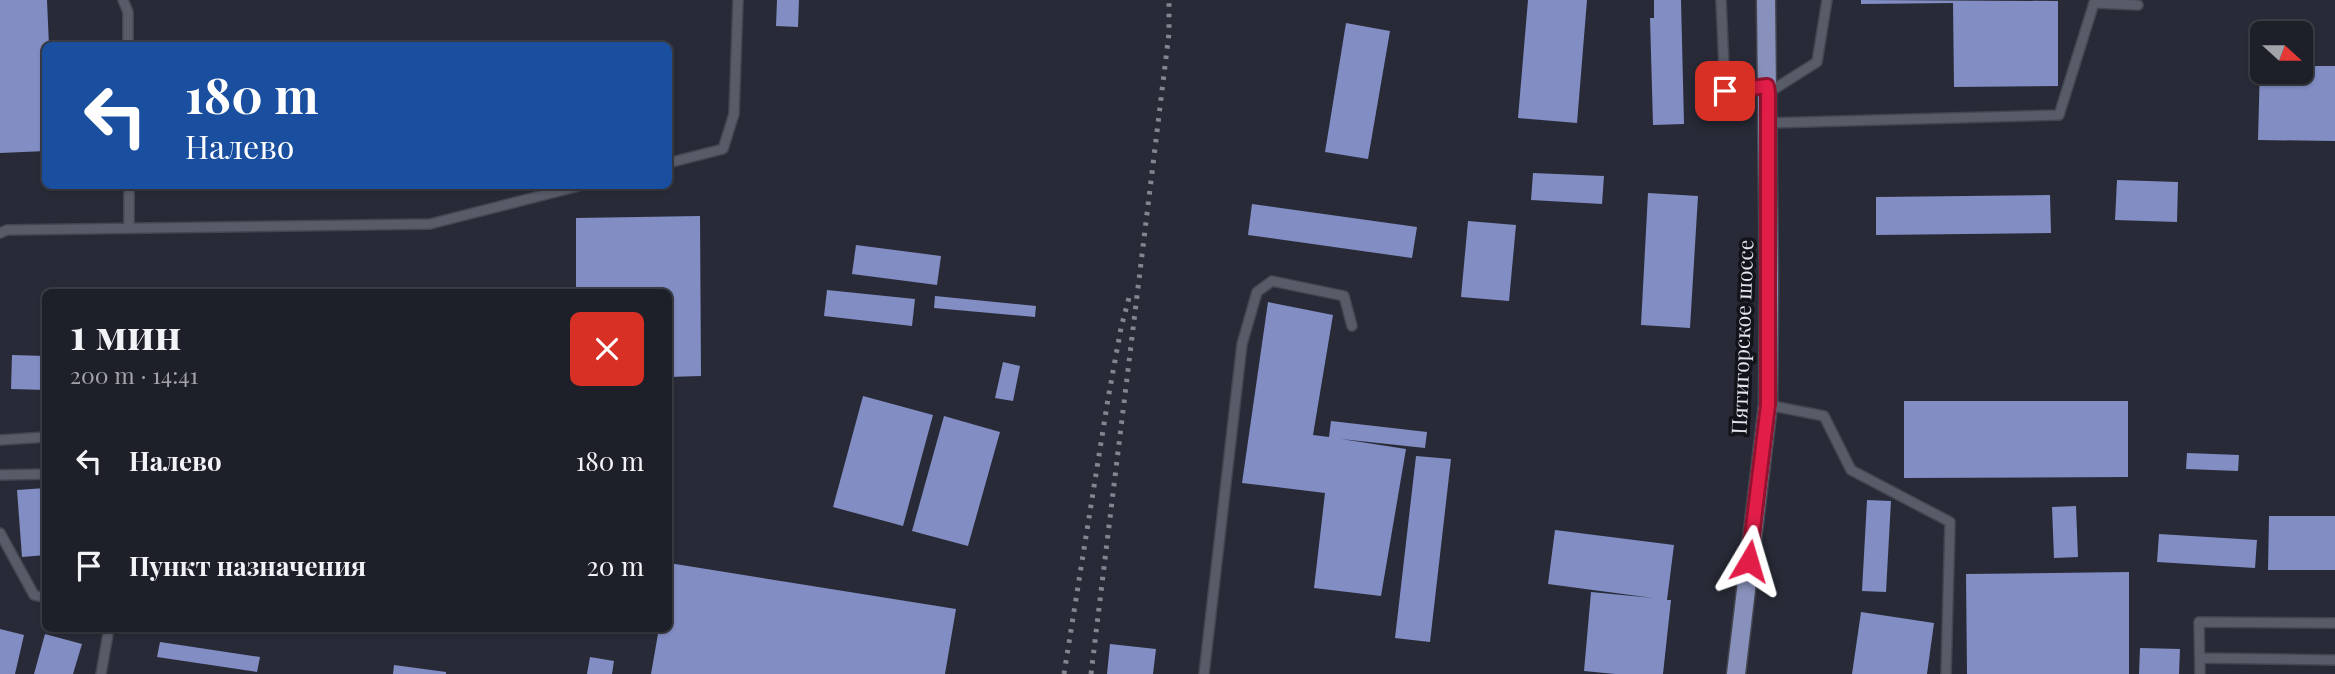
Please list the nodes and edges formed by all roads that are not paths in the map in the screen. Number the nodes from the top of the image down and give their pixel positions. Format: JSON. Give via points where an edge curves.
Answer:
{"nodes":[{"id":1,"x":123,"y":0,"type":"edge"},
{"id":2,"x":738,"y":0,"type":"edge"},
{"id":3,"x":1721,"y":0,"type":"edge"},
{"id":4,"x":1766,"y":0,"type":"edge"},
{"id":5,"x":1827,"y":0,"type":"edge"},
{"id":6,"x":2138,"y":5,"type":"dead end"},
{"id":7,"x":128,"y":42,"type":"edge"},
{"id":8,"x":1767,"y":89,"type":"junction"},
{"id":9,"x":1768,"y":123,"type":"junction"},
{"id":10,"x":672,"y":162,"type":"edge"},
{"id":11,"x":129,"y":189,"type":"edge"},
{"id":12,"x":567,"y":189,"type":"edge"},
{"id":13,"x":129,"y":227,"type":"junction"},
{"id":14,"x":0,"y":233,"type":"edge"},
{"id":15,"x":1352,"y":326,"type":"dead end"},
{"id":16,"x":1768,"y":405,"type":"junction"},
{"id":17,"x":42,"y":437,"type":"edge"},
{"id":18,"x":0,"y":440,"type":"edge"},
{"id":19,"x":42,"y":474,"type":"edge"},
{"id":20,"x":0,"y":475,"type":"edge"},
{"id":21,"x":0,"y":533,"type":"edge"},
{"id":22,"x":42,"y":597,"type":"edge"},
{"id":23,"x":2335,"y":624,"type":"edge"},
{"id":24,"x":108,"y":632,"type":"edge"},
{"id":25,"x":2200,"y":658,"type":"junction"},
{"id":26,"x":2335,"y":660,"type":"edge"},
{"id":27,"x":101,"y":674,"type":"edge"},
{"id":28,"x":1204,"y":674,"type":"edge"},
{"id":29,"x":1736,"y":674,"type":"edge"},
{"id":30,"x":1946,"y":674,"type":"edge"},
{"id":31,"x":2200,"y":674,"type":"edge"}],
"edges":[{"from":1,"to":7,"type":"lane","via":[[128,12]]},
{"from":2,"to":10,"type":"lane","via":[[734,114],[723,149]]},
{"from":3,"to":8,"type":"lane","via":[[1725,91]]},
{"from":4,"to":8,"type":"main road","name":"Пятигорское шоссе"},
{"from":5,"to":8,"type":"lane","via":[[1817,62]]},
{"from":6,"to":9,"type":"lane","via":[[2094,3],[2059,115]]},
{"from":8,"to":9,"type":"main road","name":"Пятигорское шоссе"},
{"from":9,"to":16,"type":"main road","name":"Пятигорское шоссе"},
{"from":11,"to":13,"type":"lane"},
{"from":12,"to":13,"type":"lane","via":[[430,224]]},
{"from":13,"to":14,"type":"lane"},
{"from":15,"to":28,"type":"lane","via":[[1344,296],[1272,281],[1257,292],[1242,344]]},
{"from":16,"to":29,"type":"main road","name":"Пятигорское шоссе"},
{"from":16,"to":30,"type":"lane","via":[[1824,416],[1851,470],[1950,522]]},
{"from":17,"to":18,"type":"lane"},
{"from":19,"to":20,"type":"lane"},
{"from":21,"to":22,"type":"lane","via":[[34,595]]},
{"from":23,"to":25,"type":"lane","via":[[2199,622]]},
{"from":24,"to":27,"type":"lane"},
{"from":25,"to":26,"type":"lane"},
{"from":25,"to":31,"type":"lane"}]}
